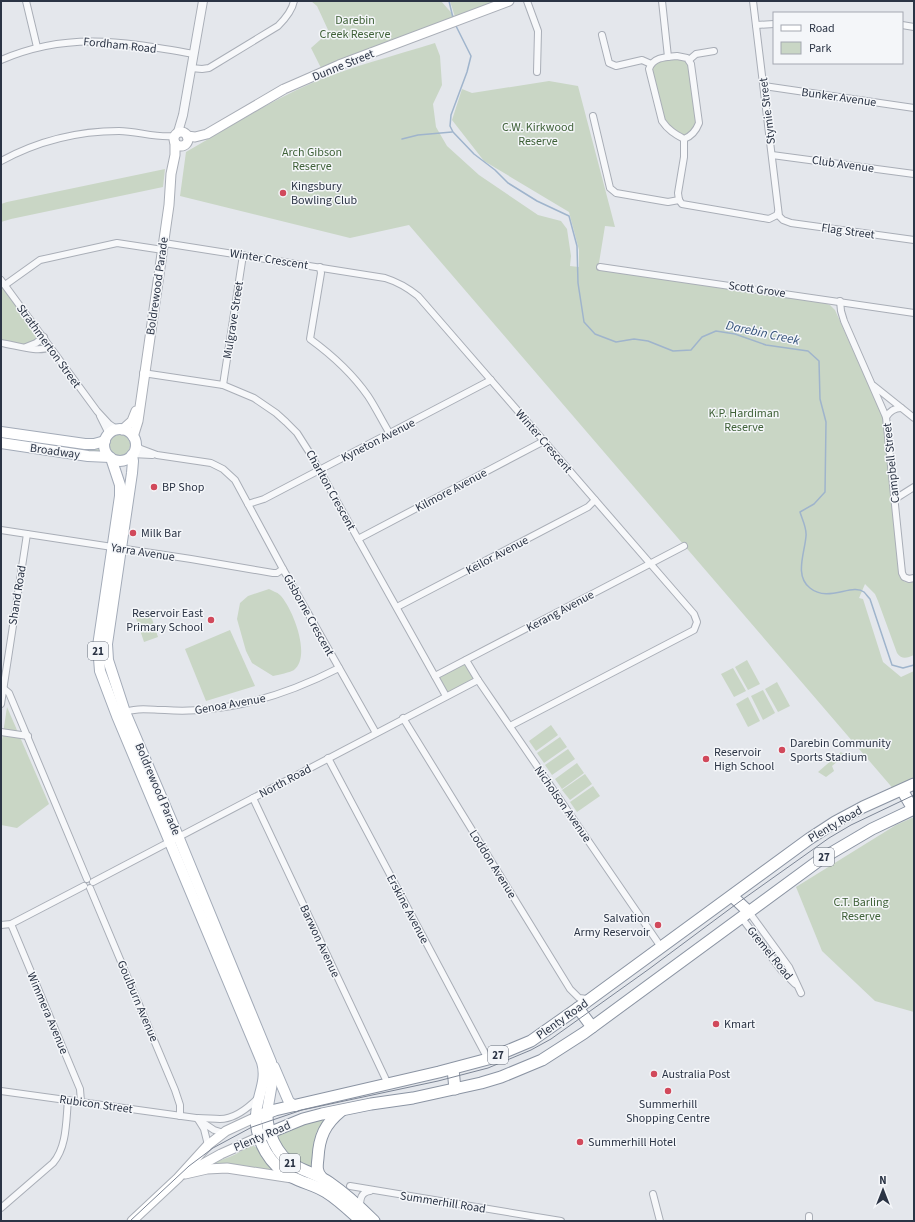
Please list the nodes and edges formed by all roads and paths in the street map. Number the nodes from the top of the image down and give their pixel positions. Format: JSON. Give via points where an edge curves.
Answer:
{"nodes":[{"id":1,"x":26,"y":1,"type":"edge"},
{"id":2,"x":203,"y":1,"type":"edge"},
{"id":3,"x":294,"y":1,"type":"edge"},
{"id":4,"x":509,"y":1,"type":"edge"},
{"id":5,"x":527,"y":1,"type":"edge"},
{"id":6,"x":662,"y":1,"type":"edge"},
{"id":7,"x":753,"y":1,"type":"edge"},
{"id":8,"x":773,"y":24,"type":"edge"},
{"id":9,"x":903,"y":25,"type":"edge"},
{"id":10,"x":756,"y":26,"type":"junction"},
{"id":11,"x":914,"y":27,"type":"edge"},
{"id":12,"x":602,"y":35,"type":"dead end"},
{"id":13,"x":37,"y":47,"type":"junction"},
{"id":14,"x":714,"y":51,"type":"dead end"},
{"id":15,"x":194,"y":54,"type":"junction"},
{"id":16,"x":668,"y":57,"type":"junction"},
{"id":17,"x":1,"y":60,"type":"edge"},
{"id":18,"x":689,"y":60,"type":"junction"},
{"id":19,"x":651,"y":64,"type":"junction"},
{"id":20,"x":191,"y":68,"type":"junction"},
{"id":21,"x":537,"y":72,"type":"dead end"},
{"id":22,"x":764,"y":86,"type":"junction"},
{"id":23,"x":914,"y":108,"type":"edge"},
{"id":24,"x":593,"y":116,"type":"dead end"},
{"id":25,"x":603,"y":124,"type":"dead end"},
{"id":26,"x":596,"y":126,"type":"junction"},
{"id":27,"x":684,"y":138,"type":"junction"},
{"id":28,"x":180,"y":139,"type":"junction"},
{"id":29,"x":772,"y":155,"type":"junction"},
{"id":30,"x":1,"y":161,"type":"edge"},
{"id":31,"x":914,"y":174,"type":"edge"},
{"id":32,"x":679,"y":200,"type":"junction"},
{"id":33,"x":778,"y":212,"type":"junction"},
{"id":34,"x":783,"y":220,"type":"joint"},
{"id":35,"x":914,"y":240,"type":"edge"},
{"id":36,"x":163,"y":246,"type":"junction"},
{"id":37,"x":243,"y":255,"type":"junction"},
{"id":38,"x":600,"y":266,"type":"dead end"},
{"id":39,"x":320,"y":267,"type":"junction"},
{"id":40,"x":3,"y":283,"type":"edge"},
{"id":41,"x":840,"y":301,"type":"junction"},
{"id":42,"x":914,"y":313,"type":"edge"},
{"id":43,"x":914,"y":317,"type":"edge"},
{"id":44,"x":44,"y":337,"type":"junction"},
{"id":45,"x":1,"y":343,"type":"edge"},
{"id":46,"x":50,"y":346,"type":"junction"},
{"id":47,"x":26,"y":347,"type":"junction"},
{"id":48,"x":144,"y":371,"type":"junction"},
{"id":49,"x":491,"y":380,"type":"junction"},
{"id":50,"x":223,"y":385,"type":"junction"},
{"id":51,"x":873,"y":385,"type":"junction"},
{"id":52,"x":901,"y":408,"type":"junction"},
{"id":53,"x":97,"y":411,"type":"junction"},
{"id":54,"x":886,"y":417,"type":"junction"},
{"id":55,"x":914,"y":418,"type":"edge"},
{"id":56,"x":120,"y":430,"type":"junction"},
{"id":57,"x":5,"y":432,"type":"edge"},
{"id":58,"x":390,"y":434,"type":"junction"},
{"id":59,"x":106,"y":438,"type":"junction"},
{"id":60,"x":544,"y":441,"type":"junction"},
{"id":61,"x":1,"y":443,"type":"edge"},
{"id":62,"x":14,"y":444,"type":"junction"},
{"id":63,"x":133,"y":448,"type":"junction"},
{"id":64,"x":157,"y":455,"type":"junction"},
{"id":65,"x":110,"y":458,"type":"junction"},
{"id":66,"x":319,"y":470,"type":"junction"},
{"id":67,"x":914,"y":487,"type":"edge"},
{"id":68,"x":123,"y":499,"type":"junction"},
{"id":69,"x":895,"y":499,"type":"junction"},
{"id":70,"x":595,"y":500,"type":"junction"},
{"id":71,"x":249,"y":507,"type":"junction"},
{"id":72,"x":1,"y":530,"type":"edge"},
{"id":73,"x":27,"y":534,"type":"junction"},
{"id":74,"x":358,"y":539,"type":"junction"},
{"id":75,"x":684,"y":546,"type":"dead end"},
{"id":76,"x":117,"y":548,"type":"junction"},
{"id":77,"x":651,"y":564,"type":"junction"},
{"id":78,"x":282,"y":567,"type":"junction"},
{"id":79,"x":913,"y":578,"type":"edge"},
{"id":80,"x":397,"y":608,"type":"junction"},
{"id":81,"x":466,"y":660,"type":"junction"},
{"id":82,"x":339,"y":668,"type":"junction"},
{"id":83,"x":435,"y":676,"type":"junction"},
{"id":84,"x":478,"y":680,"type":"junction"},
{"id":85,"x":3,"y":688,"type":"junction"},
{"id":86,"x":446,"y":696,"type":"junction"},
{"id":87,"x":1,"y":704,"type":"edge"},
{"id":88,"x":121,"y":714,"type":"junction"},
{"id":89,"x":403,"y":718,"type":"junction"},
{"id":90,"x":510,"y":726,"type":"junction"},
{"id":91,"x":1,"y":732,"type":"edge"},
{"id":92,"x":376,"y":733,"type":"junction"},
{"id":93,"x":28,"y":736,"type":"junction"},
{"id":94,"x":328,"y":758,"type":"junction"},
{"id":95,"x":914,"y":784,"type":"edge"},
{"id":96,"x":902,"y":790,"type":"junction"},
{"id":97,"x":253,"y":798,"type":"junction"},
{"id":98,"x":913,"y":809,"type":"edge"},
{"id":99,"x":178,"y":836,"type":"junction"},
{"id":100,"x":169,"y":842,"type":"junction"},
{"id":101,"x":90,"y":881,"type":"junction"},
{"id":102,"x":87,"y":887,"type":"junction"},
{"id":103,"x":732,"y":896,"type":"junction"},
{"id":104,"x":745,"y":915,"type":"junction"},
{"id":105,"x":11,"y":924,"type":"junction"},
{"id":106,"x":1,"y":925,"type":"edge"},
{"id":107,"x":218,"y":943,"type":"junction"},
{"id":108,"x":661,"y":947,"type":"junction"},
{"id":109,"x":590,"y":999,"type":"junction"},
{"id":110,"x":578,"y":1008,"type":"junction"},
{"id":111,"x":592,"y":1027,"type":"junction"},
{"id":112,"x":488,"y":1059,"type":"junction"},
{"id":113,"x":272,"y":1062,"type":"junction"},
{"id":114,"x":453,"y":1069,"type":"junction"},
{"id":115,"x":388,"y":1084,"type":"junction"},
{"id":116,"x":455,"y":1089,"type":"junction"},
{"id":117,"x":1,"y":1091,"type":"edge"},
{"id":118,"x":260,"y":1095,"type":"junction"},
{"id":119,"x":68,"y":1100,"type":"junction"},
{"id":120,"x":81,"y":1102,"type":"junction"},
{"id":121,"x":295,"y":1106,"type":"junction"},
{"id":122,"x":343,"y":1109,"type":"junction"},
{"id":123,"x":267,"y":1112,"type":"junction"},
{"id":124,"x":180,"y":1116,"type":"junction"},
{"id":125,"x":192,"y":1117,"type":"junction"},
{"id":126,"x":256,"y":1117,"type":"junction"},
{"id":127,"x":224,"y":1133,"type":"junction"},
{"id":128,"x":270,"y":1133,"type":"junction"},
{"id":129,"x":259,"y":1138,"type":"junction"},
{"id":130,"x":208,"y":1145,"type":"junction"},
{"id":131,"x":182,"y":1176,"type":"junction"},
{"id":132,"x":322,"y":1178,"type":"junction"},
{"id":133,"x":297,"y":1179,"type":"junction"},
{"id":134,"x":350,"y":1186,"type":"dead end"},
{"id":135,"x":372,"y":1190,"type":"junction"},
{"id":136,"x":653,"y":1194,"type":"dead end"},
{"id":137,"x":360,"y":1207,"type":"junction"},
{"id":138,"x":1,"y":1208,"type":"edge"},
{"id":139,"x":132,"y":1221,"type":"edge"},
{"id":140,"x":362,"y":1221,"type":"edge"},
{"id":141,"x":374,"y":1221,"type":"edge"},
{"id":142,"x":561,"y":1221,"type":"edge"},
{"id":143,"x":660,"y":1221,"type":"edge"}],
"edges":[{"from":1,"to":13,"type":"street"},
{"from":2,"to":15,"type":"street","name":"Boldrewood Parade"},
{"from":3,"to":20,"type":"street","via":[[278,26],[209,68]]},
{"from":4,"to":28,"type":"main road","name":"Dunne Street","via":[[339,65],[284,89],[207,134]]},
{"from":5,"to":21,"type":"street","via":[[538,31]]},
{"from":6,"to":16,"type":"street"},
{"from":7,"to":10,"type":"street","name":"Stymie Street"},
{"from":8,"to":10,"type":"street"},
{"from":9,"to":11,"type":"street"},
{"from":10,"to":22,"type":"street","name":"Stymie Street"},
{"from":12,"to":19,"type":"street","via":[[609,63],[616,66],[642,60]]},
{"from":13,"to":15,"type":"street","name":"Fordham Road","via":[[78,41],[106,41]]},
{"from":13,"to":17,"type":"street","name":"Fordham Road"},
{"from":14,"to":18,"type":"street","via":[[696,54]]},
{"from":15,"to":20,"type":"street","name":"Boldrewood Parade"},
{"from":16,"to":18,"type":"street"},
{"from":16,"to":19,"type":"street","via":[[660,58]]},
{"from":18,"to":27,"type":"street","via":[[699,123],[693,133]]},
{"from":19,"to":27,"type":"street","via":[[649,69],[662,121],[674,134]]},
{"from":20,"to":28,"type":"street","name":"Boldrewood Parade"},
{"from":22,"to":23,"type":"street","name":"Bunker Avenue"},
{"from":22,"to":29,"type":"street","name":"Stymie Street"},
{"from":24,"to":26,"type":"street"},
{"from":25,"to":26,"type":"street"},
{"from":26,"to":32,"type":"street","via":[[610,188],[616,193],[668,202]]},
{"from":27,"to":32,"type":"street"},
{"from":28,"to":30,"type":"street","via":[[119,131],[80,133],[46,142]]},
{"from":28,"to":36,"type":"main road","name":"Boldrewood Parade"},
{"from":29,"to":31,"type":"street","name":"Club Avenue"},
{"from":29,"to":33,"type":"street","name":"Stymie Street"},
{"from":32,"to":33,"type":"street","via":[[682,204],[769,219]]},
{"from":33,"to":34,"type":"street","name":"Stymie Street"},
{"from":34,"to":35,"type":"street","name":"Flag Street"},
{"from":36,"to":37,"type":"street","name":"Winter Crescent"},
{"from":36,"to":40,"type":"street","name":"Winter Crescent","via":[[117,243],[40,260]]},
{"from":36,"to":48,"type":"main road","name":"Boldrewood Parade"},
{"from":37,"to":39,"type":"street","name":"Winter Crescent"},
{"from":37,"to":50,"type":"street","name":"Mulgrave Street"},
{"from":38,"to":41,"type":"street","name":"Scott Grove"},
{"from":39,"to":49,"type":"street","name":"Winter Crescent","via":[[385,278],[411,290]]},
{"from":39,"to":58,"type":"street","via":[[310,339],[333,356],[351,374],[368,396]]},
{"from":40,"to":44,"type":"street","name":"Strathmerton Street"},
{"from":41,"to":42,"type":"street","name":"Scott Grove"},
{"from":41,"to":51,"type":"street","name":"Campbell Street","via":[[844,321]]},
{"from":42,"to":43,"type":"street"},
{"from":44,"to":46,"type":"street","name":"Strathmerton Street"},
{"from":44,"to":47,"type":"street"},
{"from":45,"to":47,"type":"street"},
{"from":46,"to":47,"type":"street","via":[[35,350]]},
{"from":46,"to":53,"type":"street","name":"Strathmerton Street"},
{"from":48,"to":50,"type":"street","name":"Charlton Crescent"},
{"from":48,"to":56,"type":"main road","name":"Boldrewood Parade","via":[[136,413],[132,421]]},
{"from":48,"to":63,"type":"main road","name":"Boldrewood Parade"},
{"from":49,"to":58,"type":"street","name":"Kyneton Avenue"},
{"from":49,"to":60,"type":"street","name":"Winter Crescent"},
{"from":50,"to":66,"type":"street","name":"Charlton Crescent","via":[[254,398],[276,413],[297,433]]},
{"from":51,"to":52,"type":"street"},
{"from":51,"to":54,"type":"street","name":"Campbell Street"},
{"from":52,"to":54,"type":"street","via":[[893,410]]},
{"from":52,"to":55,"type":"street"},
{"from":53,"to":56,"type":"street","name":"Strathmerton Street","via":[[109,424]]},
{"from":53,"to":59,"type":"street","name":"Strathmerton Street","via":[[106,430]]},
{"from":54,"to":69,"type":"street","name":"Campbell Street"},
{"from":56,"to":59,"type":"main road","via":[[112,432]]},
{"from":56,"to":63,"type":"main road","via":[[128,432]]},
{"from":57,"to":59,"type":"main road","name":"Broadway","via":[[85,444],[94,444]]},
{"from":57,"to":62,"type":"main road"},
{"from":58,"to":66,"type":"street","name":"Kyneton Avenue"},
{"from":59,"to":65,"type":"main road","number":"21","via":[[105,450]]},
{"from":60,"to":70,"type":"street","name":"Winter Crescent"},
{"from":60,"to":74,"type":"street","name":"Kilmore Avenue"},
{"from":61,"to":62,"type":"main road","name":"Broadway"},
{"from":62,"to":65,"type":"main road","name":"Broadway"},
{"from":63,"to":64,"type":"street"},
{"from":63,"to":64,"type":"street","name":"Gisborne Crescent"},
{"from":63,"to":65,"type":"main road","via":[[127,459],[120,461]]},
{"from":63,"to":68,"type":"main road","name":"Boldrewood Parade","number":"21","via":[[133,461]]},
{"from":64,"to":71,"type":"street","name":"Gisborne Crescent","via":[[211,463],[229,474],[240,488]]},
{"from":65,"to":68,"type":"main road","name":"Boldrewood Parade","number":"21"},
{"from":66,"to":71,"type":"street","name":"Kyneton Avenue"},
{"from":66,"to":74,"type":"street","name":"Charlton Crescent"},
{"from":67,"to":69,"type":"street"},
{"from":68,"to":76,"type":"main road","name":"Boldrewood Parade","number":"21"},
{"from":69,"to":79,"type":"street","name":"Campbell Street","via":[[902,573],[904,577]]},
{"from":70,"to":77,"type":"street","name":"Winter Crescent"},
{"from":70,"to":80,"type":"street","name":"Keilor Avenue","via":[[588,507]]},
{"from":71,"to":78,"type":"street","name":"Gisborne Crescent"},
{"from":72,"to":73,"type":"street","name":"Yarra Avenue"},
{"from":73,"to":76,"type":"street","name":"Yarra Avenue"},
{"from":73,"to":85,"type":"street","name":"Shand Road"},
{"from":74,"to":80,"type":"street","name":"Charlton Crescent"},
{"from":75,"to":77,"type":"street","name":"Kerang Avenue"},
{"from":76,"to":78,"type":"street","name":"Yarra Avenue","via":[[277,573]]},
{"from":76,"to":88,"type":"main road","name":"Boldrewood Parade","number":"21","via":[[106,644]]},
{"from":77,"to":81,"type":"street","name":"Kerang Avenue"},
{"from":77,"to":90,"type":"street","name":"Winter Crescent","via":[[694,614],[697,622],[694,630]]},
{"from":78,"to":82,"type":"street","name":"Gisborne Crescent"},
{"from":80,"to":83,"type":"street","name":"Charlton Crescent"},
{"from":81,"to":83,"type":"street","name":"Kerang Avenue"},
{"from":81,"to":84,"type":"street","name":"Nicholson Avenue"},
{"from":82,"to":88,"type":"street","name":"Genoa Avenue","via":[[290,690],[227,707],[186,711],[134,710]]},
{"from":82,"to":92,"type":"street","name":"Gisborne Crescent"},
{"from":83,"to":86,"type":"street","name":"Charlton Crescent"},
{"from":84,"to":86,"type":"street","name":"North Road"},
{"from":84,"to":90,"type":"street","name":"Nicholson Avenue"},
{"from":85,"to":87,"type":"street","name":"Shand Road"},
{"from":85,"to":93,"type":"street","via":[[9,693]]},
{"from":86,"to":89,"type":"street","name":"North Road"},
{"from":88,"to":99,"type":"main road","name":"Boldrewood Parade","number":"21"},
{"from":88,"to":100,"type":"main road","name":"Boldrewood Parade","number":"21"},
{"from":89,"to":92,"type":"street","name":"North Road"},
{"from":89,"to":109,"type":"street","name":"Loddon Avenue","via":[[570,989],[579,998]]},
{"from":90,"to":108,"type":"street","name":"Nicholson Avenue"},
{"from":91,"to":93,"type":"street"},
{"from":92,"to":94,"type":"street","name":"North Road"},
{"from":93,"to":101,"type":"street"},
{"from":94,"to":97,"type":"street","name":"North Road"},
{"from":94,"to":112,"type":"street","name":"Erskine Avenue"},
{"from":95,"to":96,"type":"highway","name":"Plenty Road","number":"27"},
{"from":96,"to":98,"type":"highway"},
{"from":96,"to":103,"type":"highway","name":"Plenty Road","number":"27","via":[[836,822]]},
{"from":97,"to":99,"type":"street","name":"North Road"},
{"from":97,"to":115,"type":"street","name":"Barwon Avenue"},
{"from":98,"to":104,"type":"highway","name":"Plenty Road","number":"27","via":[[872,829],[821,859]]},
{"from":99,"to":100,"type":"street","name":"North Road"},
{"from":99,"to":107,"type":"main road","name":"Boldrewood Parade","number":"21"},
{"from":100,"to":101,"type":"street","name":"North Road"},
{"from":100,"to":107,"type":"main road","name":"Boldrewood Parade","number":"21"},
{"from":101,"to":102,"type":"street","via":[[84,882]]},
{"from":102,"to":105,"type":"street"},
{"from":102,"to":124,"type":"street","name":"Goulburn Avenue","via":[[175,1090]]},
{"from":103,"to":104,"type":"highway"},
{"from":103,"to":108,"type":"highway","name":"Plenty Road","number":"27"},
{"from":104,"to":104,"type":"street","name":"Gremel Road","via":[[782,971],[800,990],[789,967]]},
{"from":104,"to":111,"type":"highway","name":"Plenty Road","number":"27"},
{"from":105,"to":106,"type":"street"},
{"from":105,"to":120,"type":"street","name":"Wimmera Avenue","via":[[79,1086]]},
{"from":107,"to":113,"type":"main road","name":"Boldrewood Parade","number":"21"},
{"from":107,"to":118,"type":"main road","name":"Boldrewood Parade","number":"21","via":[[263,1066],[264,1078]]},
{"from":108,"to":109,"type":"highway","name":"Plenty Road","number":"27"},
{"from":109,"to":110,"type":"highway","name":"Plenty Road","number":"27"},
{"from":110,"to":111,"type":"highway"},
{"from":110,"to":112,"type":"highway","name":"Plenty Road","number":"27","via":[[531,1040]]},
{"from":111,"to":116,"type":"highway","name":"Plenty Road","number":"27","via":[[542,1060],[501,1076]]},
{"from":112,"to":114,"type":"highway","name":"Plenty Road","number":"27"},
{"from":113,"to":121,"type":"main road","via":[[289,1102]]},
{"from":113,"to":123,"type":"main road","name":"Boldrewood Parade","number":"21","via":[[273,1077]]},
{"from":114,"to":115,"type":"highway","name":"Plenty Road","number":"27"},
{"from":114,"to":116,"type":"highway"},
{"from":115,"to":121,"type":"highway","name":"Plenty Road","number":"27"},
{"from":116,"to":122,"type":"highway","name":"Plenty Road","number":"27"},
{"from":117,"to":119,"type":"street","name":"Rubicon Street"},
{"from":118,"to":125,"type":"street","name":"Rubicon Street","via":[[245,1109],[225,1119]]},
{"from":118,"to":126,"type":"main road","name":"Boldrewood Parade","number":"21"},
{"from":119,"to":120,"type":"street","name":"Rubicon Street"},
{"from":119,"to":138,"type":"street","via":[[59,1156]]},
{"from":120,"to":124,"type":"street","name":"Rubicon Street"},
{"from":121,"to":123,"type":"highway","name":"Plenty Road","number":"27"},
{"from":122,"to":128,"type":"highway","name":"Plenty Road","number":"27","via":[[303,1119]]},
{"from":122,"to":132,"type":"highway","via":[[327,1124],[320,1136],[317,1168]]},
{"from":123,"to":126,"type":"highway","name":"Plenty Road","number":"27"},
{"from":123,"to":128,"type":"highway","number":"21"},
{"from":124,"to":125,"type":"street","name":"Rubicon Street"},
{"from":125,"to":127,"type":"street","name":"Rubicon Street"},
{"from":125,"to":130,"type":"street","via":[[202,1125]]},
{"from":126,"to":127,"type":"main road","name":"Plenty Road","number":"27"},
{"from":126,"to":129,"type":"highway","number":"21"},
{"from":127,"to":130,"type":"main road","name":"Plenty Road","number":"27"},
{"from":128,"to":129,"type":"highway","name":"Plenty Road","number":"27"},
{"from":128,"to":132,"type":"highway","number":"21","via":[[279,1151],[292,1164]]},
{"from":129,"to":131,"type":"main road","name":"Plenty Road","number":"27","via":[[221,1154]]},
{"from":129,"to":133,"type":"highway","number":"21","via":[[273,1162]]},
{"from":130,"to":131,"type":"main road","name":"Plenty Road","number":"27"},
{"from":131,"to":133,"type":"main road","via":[[207,1169],[231,1168]]},
{"from":131,"to":139,"type":"main road","name":"Plenty Road","number":"27"},
{"from":132,"to":137,"type":"highway","number":"21"},
{"from":133,"to":140,"type":"highway","number":"21","via":[[330,1195]]},
{"from":134,"to":135,"type":"street","name":"Summerhill Road"},
{"from":135,"to":137,"type":"street","via":[[362,1195]]},
{"from":135,"to":142,"type":"street","name":"Summerhill Road"},
{"from":136,"to":143,"type":"street"},
{"from":137,"to":141,"type":"highway","number":"21"}]}
